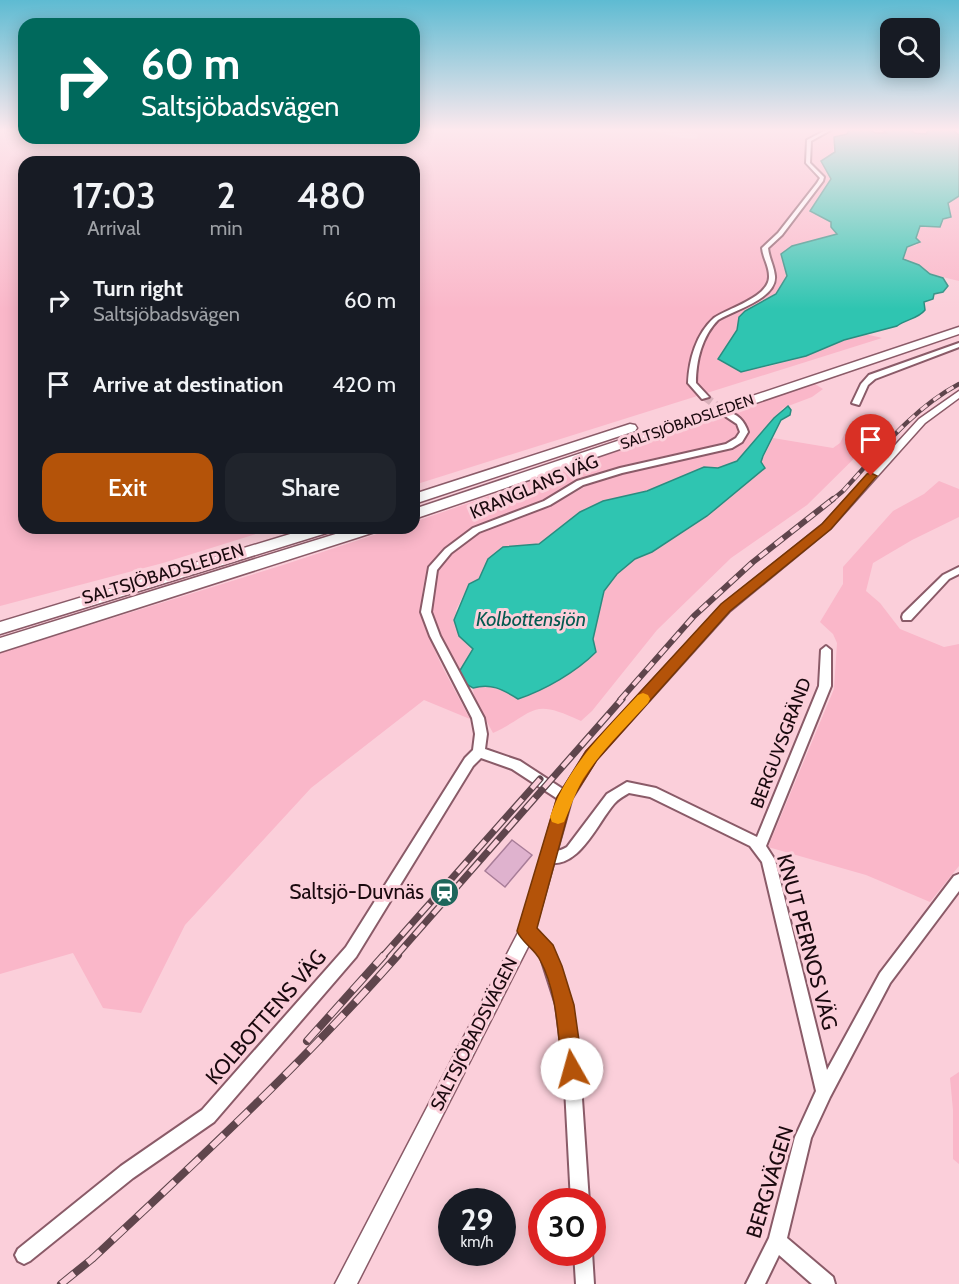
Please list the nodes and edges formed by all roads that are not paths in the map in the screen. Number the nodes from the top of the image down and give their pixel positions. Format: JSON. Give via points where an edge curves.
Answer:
{"nodes":[{"id":1,"x":814,"y":190,"type":"edge"},
{"id":2,"x":959,"y":319,"type":"edge"},
{"id":3,"x":959,"y":330,"type":"edge"},
{"id":4,"x":959,"y":345,"type":"edge"},
{"id":5,"x":959,"y":394,"type":"edge"},
{"id":6,"x":705,"y":397,"type":"tunnel mouth"},
{"id":7,"x":856,"y":403,"type":"dead end"},
{"id":8,"x":728,"y":414,"type":"tunnel mouth"},
{"id":9,"x":420,"y":497,"type":"edge"},
{"id":10,"x":420,"y":512,"type":"edge"},
{"id":11,"x":307,"y":534,"type":"edge"},
{"id":12,"x":353,"y":534,"type":"edge"},
{"id":13,"x":959,"y":570,"type":"edge"},
{"id":14,"x":908,"y":617,"type":"dead end"},
{"id":15,"x":0,"y":628,"type":"edge"},
{"id":16,"x":0,"y":645,"type":"edge"},
{"id":17,"x":826,"y":650,"type":"dead end"},
{"id":18,"x":479,"y":752,"type":"junction"},
{"id":19,"x":565,"y":797,"type":"junction"},
{"id":20,"x":759,"y":847,"type":"junction"},
{"id":21,"x":548,"y":857,"type":"junction"},
{"id":22,"x":957,"y":886,"type":"edge"},
{"id":23,"x":527,"y":931,"type":"junction"},
{"id":24,"x":824,"y":1090,"type":"junction"},
{"id":25,"x":579,"y":1188,"type":"edge"},
{"id":26,"x":777,"y":1241,"type":"junction"},
{"id":27,"x":24,"y":1255,"type":"dead end"},
{"id":28,"x":584,"y":1266,"type":"edge"},
{"id":29,"x":346,"y":1284,"type":"edge"},
{"id":30,"x":585,"y":1284,"type":"edge"},
{"id":31,"x":755,"y":1284,"type":"edge"},
{"id":32,"x":826,"y":1284,"type":"edge"}],
"edges":[{"from":1,"to":6,"type":"street","via":[[781,234],[765,248],[771,285],[760,296],[714,320],[706,330],[692,378]]},
{"from":2,"to":9,"type":"highway","name":"SALTSJÖBADSLEDEN"},
{"from":3,"to":10,"type":"highway","name":"SALTSJÖBADSLEDEN"},
{"from":4,"to":7,"type":"street","via":[[872,376]]},
{"from":5,"to":19,"type":"street","name":"SALTSJÖBADSVÄGEN","via":[[922,421],[827,526],[726,608],[591,756]]},
{"from":8,"to":18,"type":"street","name":"KRANGLANS VÄG","via":[[741,423],[744,432],[729,446],[580,483],[547,503],[476,530],[432,569],[426,612],[478,718]]},
{"from":11,"to":15,"type":"highway","name":"SALTSJÖBADSLEDEN"},
{"from":12,"to":16,"type":"highway","name":"SALTSJÖBADSLEDEN"},
{"from":13,"to":14,"type":"street","via":[[946,577]]},
{"from":17,"to":20,"type":"street","name":"BERGUVSGRÄND","via":[[825,686]]},
{"from":18,"to":19,"type":"street","via":[[516,765]]},
{"from":18,"to":27,"type":"street","name":"KOLBOTTENS VÄG","via":[[421,836],[351,952],[208,1116],[127,1172]]},
{"from":19,"to":21,"type":"street","name":"SALTSJÖBADSVÄGEN"},
{"from":20,"to":21,"type":"street","name":"KNUT PERNOS VÄG","via":[[652,792],[627,787],[611,798],[572,851],[561,858]]},
{"from":20,"to":24,"type":"street","name":"KNUT PERNOS VÄG","via":[[768,860]]},
{"from":21,"to":23,"type":"street","name":"SALTSJÖBADSVÄGEN"},
{"from":22,"to":24,"type":"street","name":"BERGVÄGEN","via":[[885,978]]},
{"from":23,"to":25,"type":"street","via":[[546,951],[564,1005]]},
{"from":23,"to":29,"type":"street","name":"SALTSJÖBADSVÄGEN"},
{"from":24,"to":26,"type":"street","name":"BERGVÄGEN","via":[[802,1137]]},
{"from":26,"to":31,"type":"street","name":"BERGVÄGEN"},
{"from":26,"to":32,"type":"street"},
{"from":28,"to":30,"type":"street"}]}
